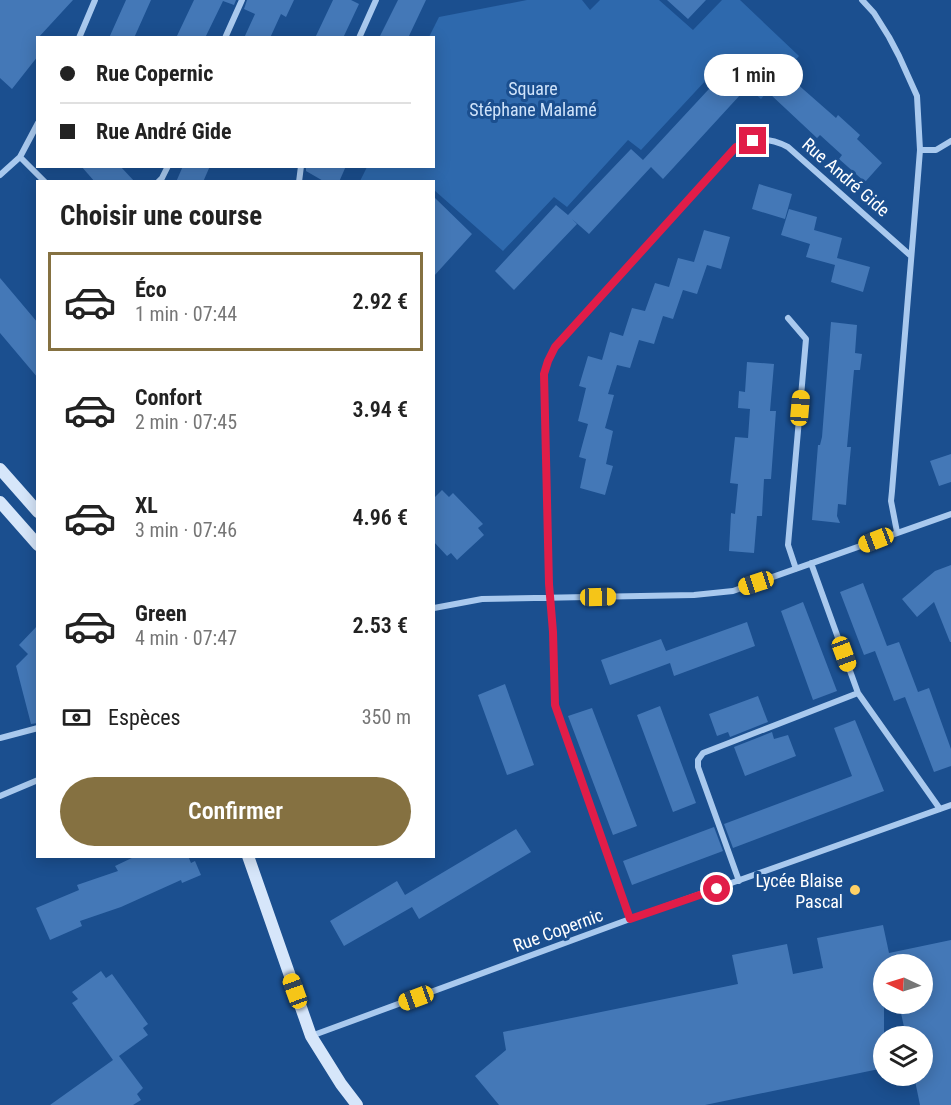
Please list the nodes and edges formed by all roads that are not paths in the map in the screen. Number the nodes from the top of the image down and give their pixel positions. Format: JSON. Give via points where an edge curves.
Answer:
{"nodes":[{"id":1,"x":95,"y":0,"type":"edge"},
{"id":2,"x":242,"y":0,"type":"edge"},
{"id":3,"x":376,"y":0,"type":"edge"},
{"id":4,"x":862,"y":0,"type":"edge"},
{"id":5,"x":80,"y":36,"type":"edge"},
{"id":6,"x":226,"y":36,"type":"edge"},
{"id":7,"x":360,"y":36,"type":"edge"},
{"id":8,"x":36,"y":127,"type":"edge"},
{"id":9,"x":951,"y":141,"type":"edge"},
{"id":10,"x":920,"y":150,"type":"junction"},
{"id":11,"x":20,"y":157,"type":"junction"},
{"id":12,"x":0,"y":175,"type":"edge"},
{"id":13,"x":43,"y":180,"type":"edge"},
{"id":14,"x":911,"y":256,"type":"junction"},
{"id":15,"x":788,"y":318,"type":"dead end"},
{"id":16,"x":0,"y":469,"type":"edge"},
{"id":17,"x":0,"y":502,"type":"edge"},
{"id":18,"x":36,"y":510,"type":"edge"},
{"id":19,"x":951,"y":514,"type":"edge"},
{"id":20,"x":897,"y":532,"type":"junction"},
{"id":21,"x":36,"y":543,"type":"edge"},
{"id":22,"x":811,"y":563,"type":"junction"},
{"id":23,"x":796,"y":569,"type":"junction"},
{"id":24,"x":550,"y":597,"type":"junction"},
{"id":25,"x":435,"y":608,"type":"edge"},
{"id":26,"x":858,"y":693,"type":"junction"},
{"id":27,"x":36,"y":729,"type":"edge"},
{"id":28,"x":0,"y":738,"type":"edge"},
{"id":29,"x":36,"y":781,"type":"edge"},
{"id":30,"x":0,"y":796,"type":"edge"},
{"id":31,"x":951,"y":805,"type":"edge"},
{"id":32,"x":940,"y":809,"type":"junction"},
{"id":33,"x":249,"y":858,"type":"edge"},
{"id":34,"x":739,"y":881,"type":"junction"},
{"id":35,"x":630,"y":919,"type":"junction"},
{"id":36,"x":311,"y":1036,"type":"junction"},
{"id":37,"x":357,"y":1105,"type":"edge"}],
"edges":[{"from":1,"to":5,"type":"street"},
{"from":2,"to":6,"type":"street"},
{"from":3,"to":7,"type":"street"},
{"from":4,"to":10,"type":"street","via":[[900,56],[917,96]]},
{"from":8,"to":11,"type":"street"},
{"from":9,"to":10,"type":"street","via":[[936,150]]},
{"from":10,"to":14,"type":"street"},
{"from":11,"to":12,"type":"street"},
{"from":11,"to":13,"type":"street"},
{"from":14,"to":20,"type":"street","via":[[891,501]]},
{"from":14,"to":24,"type":"street","name":"Rue André Gide","via":[[788,147],[761,139],[736,147],[555,347],[548,361],[544,374]]},
{"from":15,"to":23,"type":"street","via":[[806,339],[788,545]]},
{"from":16,"to":18,"type":"street"},
{"from":17,"to":21,"type":"street"},
{"from":19,"to":20,"type":"street"},
{"from":20,"to":22,"type":"street"},
{"from":22,"to":23,"type":"street"},
{"from":22,"to":26,"type":"street"},
{"from":23,"to":24,"type":"street","via":[[714,594]]},
{"from":24,"to":25,"type":"street","via":[[482,599]]},
{"from":24,"to":35,"type":"street","name":"Rue André Gide","via":[[555,705]]},
{"from":26,"to":32,"type":"street"},
{"from":26,"to":34,"type":"street","via":[[703,753],[698,760]]},
{"from":27,"to":28,"type":"street"},
{"from":29,"to":30,"type":"street"},
{"from":31,"to":32,"type":"street","name":"Rue Copernic"},
{"from":32,"to":34,"type":"street","name":"Rue Copernic"},
{"from":33,"to":36,"type":"street"},
{"from":34,"to":35,"type":"street","name":"Rue Copernic"},
{"from":35,"to":36,"type":"street","name":"Rue Copernic"},
{"from":36,"to":37,"type":"street"}]}
